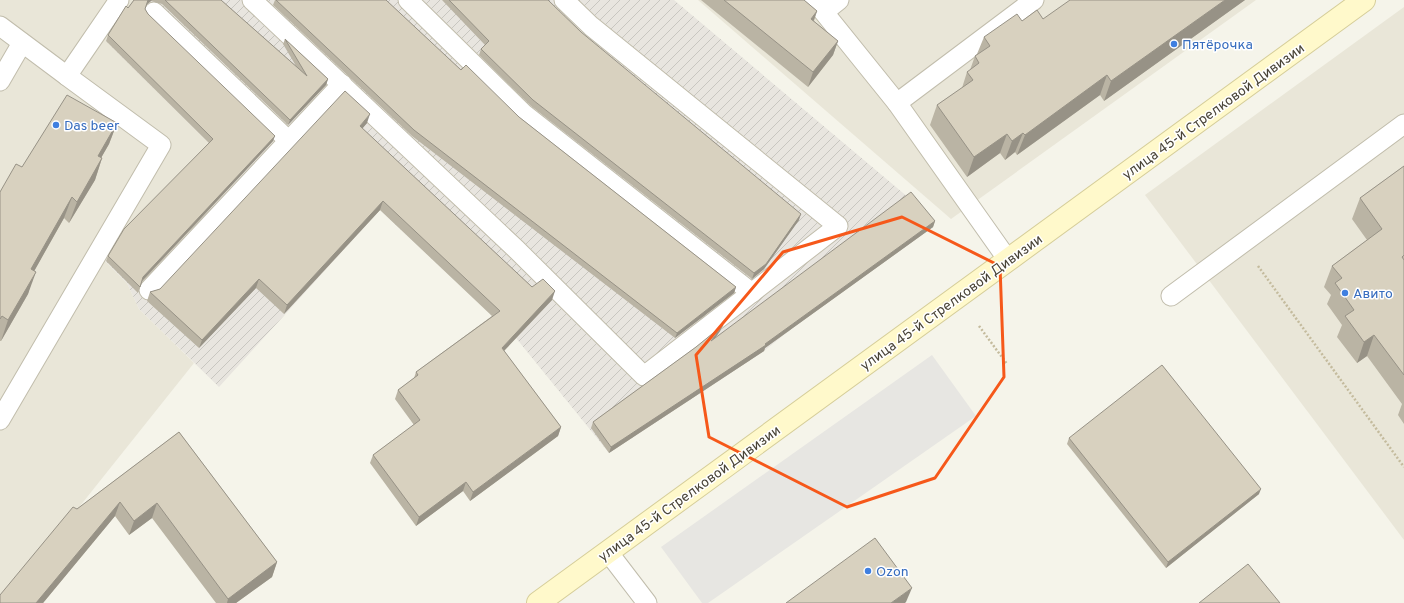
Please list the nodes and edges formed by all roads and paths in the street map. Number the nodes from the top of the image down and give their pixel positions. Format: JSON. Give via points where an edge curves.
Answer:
{"nodes":[{"id":1,"x":119,"y":0,"type":"edge"},
{"id":2,"x":252,"y":0,"type":"edge"},
{"id":3,"x":408,"y":0,"type":"edge"},
{"id":4,"x":564,"y":0,"type":"edge"},
{"id":5,"x":839,"y":0,"type":"edge"},
{"id":6,"x":1034,"y":0,"type":"edge"},
{"id":7,"x":1364,"y":0,"type":"edge"},
{"id":8,"x":819,"y":6,"type":"edge"},
{"id":9,"x":154,"y":12,"type":"dead end"},
{"id":10,"x":0,"y":26,"type":"edge"},
{"id":11,"x":22,"y":43,"type":"junction"},
{"id":12,"x":67,"y":76,"type":"junction"},
{"id":13,"x":0,"y":81,"type":"edge"},
{"id":14,"x":342,"y":84,"type":"junction"},
{"id":15,"x":897,"y":103,"type":"junction"},
{"id":16,"x":1404,"y":124,"type":"edge"},
{"id":17,"x":289,"y":141,"type":"junction"},
{"id":18,"x":1242,"y":244,"type":"junction"},
{"id":19,"x":1008,"y":260,"type":"junction"},
{"id":20,"x":149,"y":290,"type":"dead end"},
{"id":21,"x":752,"y":293,"type":"junction"},
{"id":22,"x":1171,"y":296,"type":"dead end"},
{"id":23,"x":978,"y":326,"type":"dead end"},
{"id":24,"x":1007,"y":364,"type":"dead end"},
{"id":25,"x":0,"y":420,"type":"edge"},
{"id":26,"x":1404,"y":467,"type":"edge"},
{"id":27,"x":608,"y":552,"type":"junction"},
{"id":28,"x":538,"y":603,"type":"edge"},
{"id":29,"x":646,"y":603,"type":"edge"}],
"edges":[{"from":1,"to":12,"type":"lane"},
{"from":2,"to":14,"type":"lane"},
{"from":3,"to":21,"type":"lane","via":[[524,114]]},
{"from":4,"to":21,"type":"lane","via":[[591,26],[838,226]]},
{"from":5,"to":8,"type":"lane"},
{"from":6,"to":15,"type":"lane"},
{"from":7,"to":19,"type":"main road","name":"улица 45-й Стрелковой Дивизии"},
{"from":8,"to":15,"type":"lane"},
{"from":9,"to":17,"type":"lane"},
{"from":10,"to":11,"type":"lane"},
{"from":11,"to":12,"type":"lane"},
{"from":11,"to":13,"type":"lane"},
{"from":12,"to":25,"type":"lane","via":[[161,145]]},
{"from":14,"to":17,"type":"lane"},
{"from":14,"to":21,"type":"lane","via":[[517,250],[644,376]]},
{"from":15,"to":19,"type":"lane"},
{"from":16,"to":18,"type":"lane"},
{"from":17,"to":20,"type":"lane"},
{"from":18,"to":22,"type":"lane"},
{"from":18,"to":26,"type":"path"},
{"from":19,"to":27,"type":"main road","name":"улица 45-й Стрелковой Дивизии"},
{"from":23,"to":24,"type":"path"},
{"from":27,"to":28,"type":"main road","name":"улица 45-й Стрелковой Дивизии"},
{"from":27,"to":29,"type":"lane"}]}
